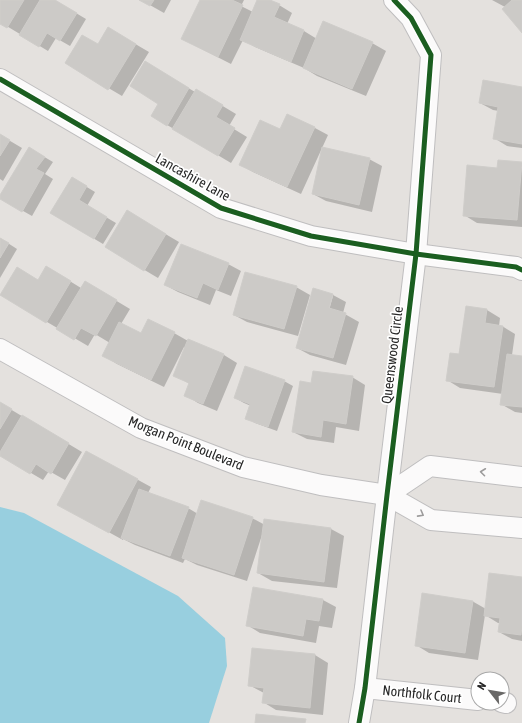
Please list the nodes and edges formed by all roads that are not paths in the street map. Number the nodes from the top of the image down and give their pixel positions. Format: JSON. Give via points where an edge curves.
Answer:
{"nodes":[{"id":1,"x":394,"y":0,"type":"edge"},
{"id":2,"x":0,"y":79,"type":"edge"},
{"id":3,"x":416,"y":254,"type":"junction"},
{"id":4,"x":522,"y":270,"type":"edge"},
{"id":5,"x":0,"y":349,"type":"edge"},
{"id":6,"x":522,"y":477,"type":"edge"},
{"id":7,"x":387,"y":495,"type":"junction"},
{"id":8,"x":522,"y":528,"type":"edge"},
{"id":9,"x":365,"y":688,"type":"junction"},
{"id":10,"x":470,"y":699,"type":"edge"},
{"id":11,"x":359,"y":723,"type":"edge"}],
"edges":[{"from":1,"to":3,"type":"street","name":"Queenswood Circle","via":[[411,18],[431,56]]},
{"from":2,"to":3,"type":"street","name":"Lancashire Lane","via":[[221,208],[311,236]]},
{"from":3,"to":4,"type":"street","name":"Lancashire Lane","via":[[516,267]]},
{"from":3,"to":7,"type":"street","name":"Queenswood Circle"},
{"from":5,"to":7,"type":"street","name":"Morgan Point Boulevard","via":[[141,428],[243,467],[321,485]]},
{"from":6,"to":7,"type":"street","one_way":true,"via":[[430,466]]},
{"from":7,"to":8,"type":"street","name":"Morgan Point Boulevard","one_way":true,"via":[[431,520]]},
{"from":7,"to":9,"type":"street","name":"Queenswood Circle"},
{"from":9,"to":10,"type":"street","name":"Northfolk Court"},
{"from":9,"to":11,"type":"street","name":"Queenswood Circle"}]}
